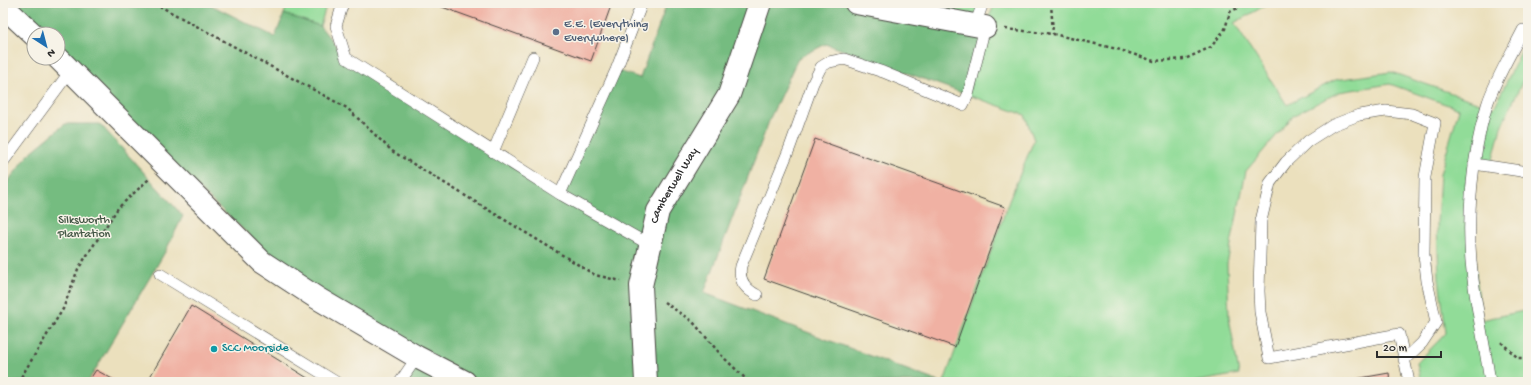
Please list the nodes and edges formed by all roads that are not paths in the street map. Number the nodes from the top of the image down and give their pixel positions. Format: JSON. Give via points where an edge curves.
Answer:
{"nodes":[{"id":1,"x":342,"y":3,"type":"edge"},
{"id":2,"x":642,"y":3,"type":"edge"},
{"id":3,"x":760,"y":3,"type":"edge"},
{"id":4,"x":856,"y":3,"type":"edge"},
{"id":5,"x":983,"y":3,"type":"edge"},
{"id":6,"x":3,"y":6,"type":"edge"},
{"id":7,"x":980,"y":26,"type":"junction"},
{"id":8,"x":26,"y":28,"type":"edge"},
{"id":9,"x":1523,"y":30,"type":"dead end"},
{"id":10,"x":533,"y":57,"type":"dead end"},
{"id":11,"x":63,"y":66,"type":"edge"},
{"id":12,"x":66,"y":66,"type":"edge"},
{"id":13,"x":493,"y":152,"type":"junction"},
{"id":14,"x":3,"y":162,"type":"edge"},
{"id":15,"x":1474,"y":164,"type":"junction"},
{"id":16,"x":1520,"y":171,"type":"dead end"},
{"id":17,"x":560,"y":194,"type":"junction"},
{"id":18,"x":650,"y":245,"type":"junction"},
{"id":19,"x":160,"y":274,"type":"dead end"},
{"id":20,"x":757,"y":295,"type":"dead end"},
{"id":21,"x":417,"y":357,"type":"junction"},
{"id":22,"x":1404,"y":360,"type":"junction"},
{"id":23,"x":336,"y":382,"type":"edge"},
{"id":24,"x":400,"y":382,"type":"edge"},
{"id":25,"x":465,"y":382,"type":"edge"},
{"id":26,"x":646,"y":382,"type":"edge"},
{"id":27,"x":1409,"y":382,"type":"edge"},
{"id":28,"x":1490,"y":382,"type":"edge"}],
"edges":[{"from":1,"to":13,"type":"lane","via":[[336,26],[346,58]]},
{"from":2,"to":17,"type":"lane","via":[[616,70]]},
{"from":3,"to":18,"type":"street","name":"Camberwell Way","via":[[729,96],[658,210]]},
{"from":4,"to":7,"type":"street"},
{"from":5,"to":7,"type":"lane"},
{"from":6,"to":8,"type":"street"},
{"from":7,"to":20,"type":"lane","via":[[968,95],[963,105],[844,59],[829,62],[821,67],[741,266],[739,275],[742,283]]},
{"from":9,"to":15,"type":"lane","via":[[1489,100]]},
{"from":10,"to":13,"type":"lane"},
{"from":11,"to":14,"type":"lane"},
{"from":12,"to":21,"type":"street","via":[[262,262],[316,298]]},
{"from":13,"to":17,"type":"lane"},
{"from":15,"to":16,"type":"lane"},
{"from":15,"to":28,"type":"lane","via":[[1472,270]]},
{"from":17,"to":18,"type":"lane"},
{"from":18,"to":26,"type":"street","name":"Camberwell Way","via":[[641,286]]},
{"from":19,"to":23,"type":"lane"},
{"from":21,"to":24,"type":"lane"},
{"from":21,"to":25,"type":"street"},
{"from":22,"to":22,"type":"lane","via":[[1422,343],[1436,322],[1424,255],[1425,177],[1435,123],[1412,114],[1386,111],[1359,115],[1333,125],[1308,141],[1286,162],[1270,183],[1261,220],[1260,312],[1268,358],[1399,334]]},
{"from":22,"to":27,"type":"lane"}]}
